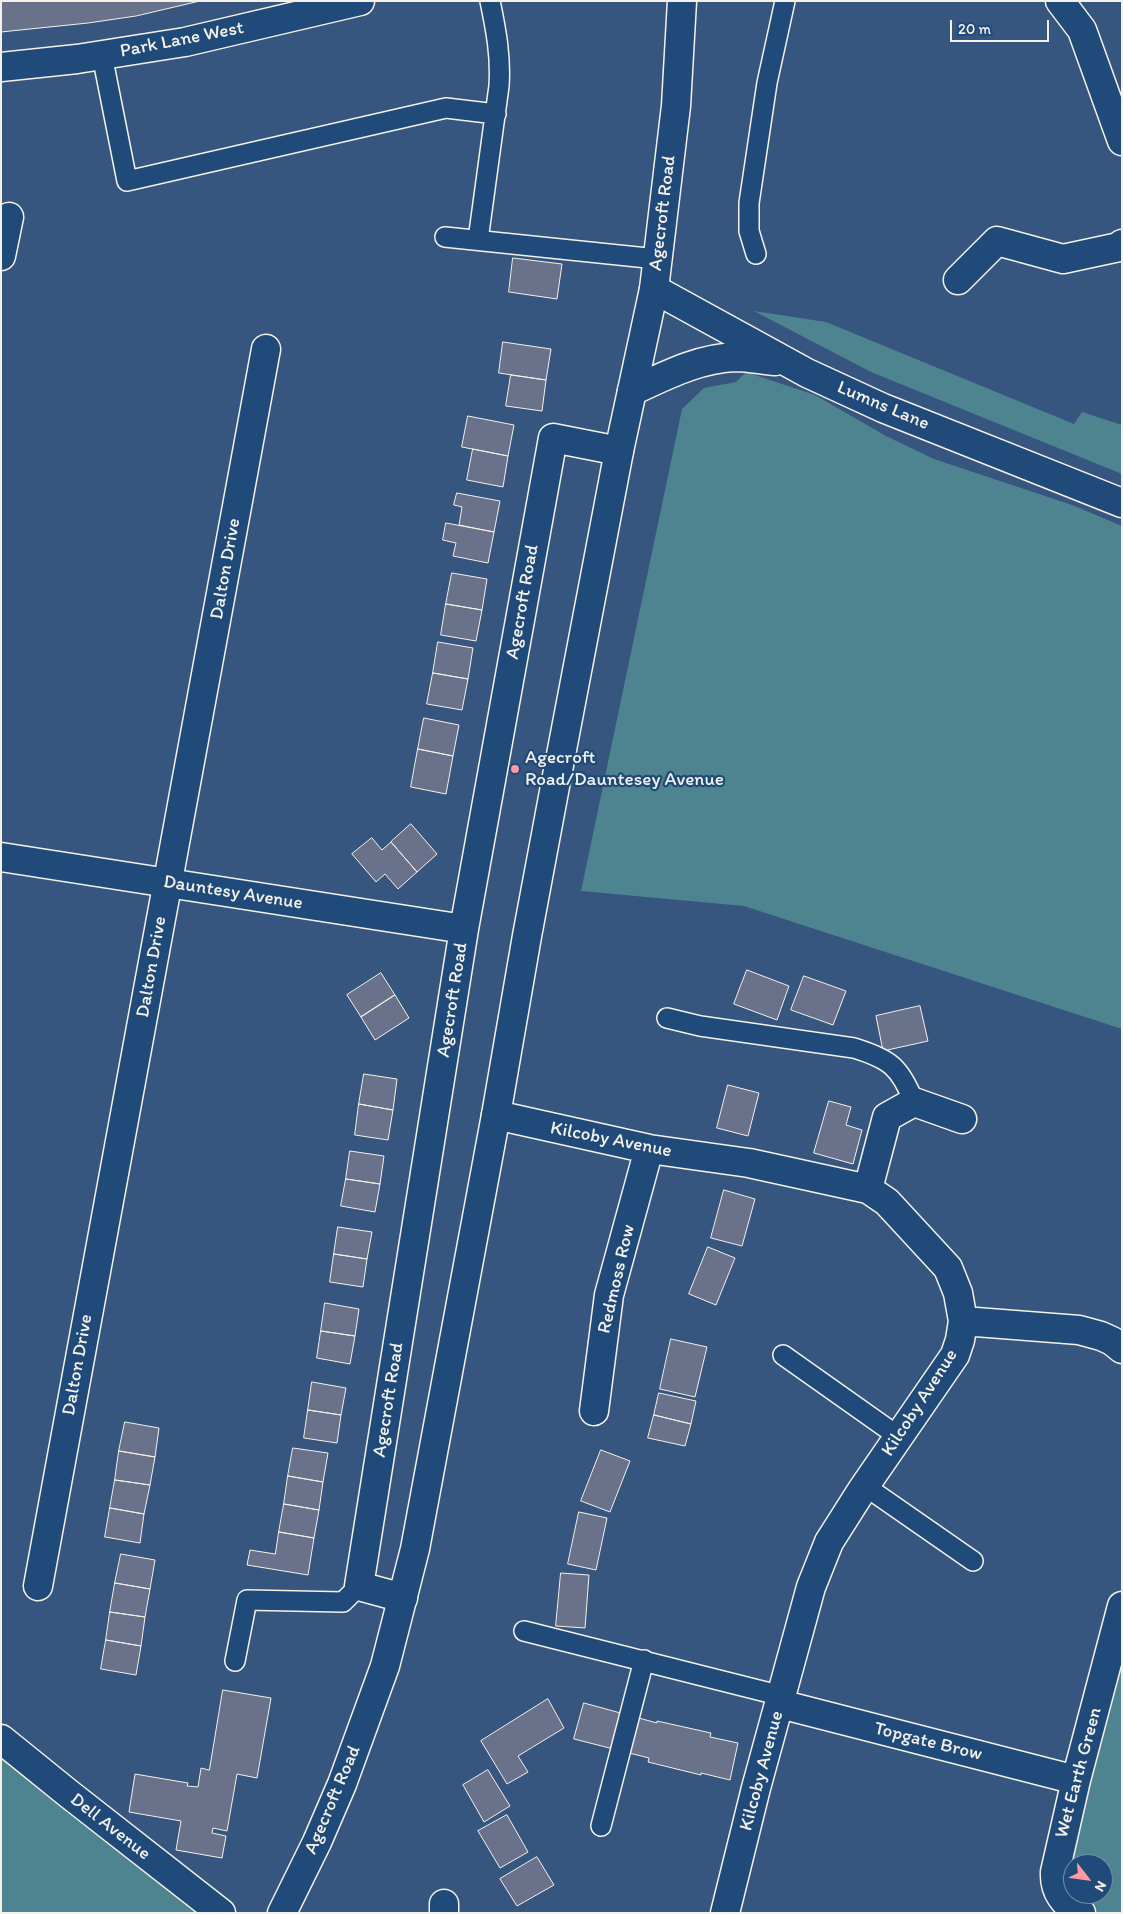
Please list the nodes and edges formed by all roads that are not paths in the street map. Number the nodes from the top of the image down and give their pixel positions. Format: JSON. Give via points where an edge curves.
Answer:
{"nodes":[{"id":1,"x":360,"y":1,"type":"edge"},
{"id":2,"x":490,"y":1,"type":"edge"},
{"id":3,"x":682,"y":1,"type":"edge"},
{"id":4,"x":785,"y":1,"type":"edge"},
{"id":5,"x":1060,"y":1,"type":"edge"},
{"id":6,"x":102,"y":55,"type":"junction"},
{"id":7,"x":1,"y":67,"type":"edge"},
{"id":8,"x":496,"y":114,"type":"junction"},
{"id":9,"x":1122,"y":141,"type":"edge"},
{"id":10,"x":9,"y":217,"type":"dead end"},
{"id":11,"x":445,"y":237,"type":"dead end"},
{"id":12,"x":478,"y":240,"type":"junction"},
{"id":13,"x":1122,"y":244,"type":"edge"},
{"id":14,"x":756,"y":254,"type":"dead end"},
{"id":15,"x":1,"y":256,"type":"edge"},
{"id":16,"x":657,"y":259,"type":"junction"},
{"id":17,"x":958,"y":280,"type":"dead end"},
{"id":18,"x":654,"y":289,"type":"junction"},
{"id":19,"x":266,"y":349,"type":"dead end"},
{"id":20,"x":787,"y":362,"type":"junction"},
{"id":21,"x":632,"y":391,"type":"junction"},
{"id":22,"x":619,"y":451,"type":"junction"},
{"id":23,"x":1122,"y":503,"type":"edge"},
{"id":24,"x":1,"y":857,"type":"edge"},
{"id":25,"x":167,"y":883,"type":"junction"},
{"id":26,"x":464,"y":929,"type":"junction"},
{"id":27,"x":667,"y":1018,"type":"dead end"},
{"id":28,"x":914,"y":1102,"type":"junction"},
{"id":29,"x":496,"y":1116,"type":"junction"},
{"id":30,"x":962,"y":1119,"type":"dead end"},
{"id":31,"x":649,"y":1149,"type":"junction"},
{"id":32,"x":868,"y":1189,"type":"junction"},
{"id":33,"x":963,"y":1321,"type":"junction"},
{"id":34,"x":1119,"y":1340,"type":"edge"},
{"id":35,"x":784,"y":1355,"type":"dead end"},
{"id":36,"x":594,"y":1411,"type":"dead end"},
{"id":37,"x":899,"y":1437,"type":"junction"},
{"id":38,"x":865,"y":1486,"type":"junction"},
{"id":39,"x":972,"y":1561,"type":"dead end"},
{"id":40,"x":38,"y":1586,"type":"dead end"},
{"id":41,"x":359,"y":1586,"type":"junction"},
{"id":42,"x":403,"y":1598,"type":"junction"},
{"id":43,"x":1122,"y":1606,"type":"edge"},
{"id":44,"x":524,"y":1631,"type":"dead end"},
{"id":45,"x":1116,"y":1654,"type":"edge"},
{"id":46,"x":644,"y":1660,"type":"junction"},
{"id":47,"x":236,"y":1662,"type":"dead end"},
{"id":48,"x":781,"y":1700,"type":"junction"},
{"id":49,"x":1,"y":1739,"type":"edge"},
{"id":50,"x":1076,"y":1780,"type":"junction"},
{"id":51,"x":602,"y":1826,"type":"dead end"},
{"id":52,"x":221,"y":1913,"type":"edge"},
{"id":53,"x":282,"y":1913,"type":"edge"},
{"id":54,"x":725,"y":1913,"type":"edge"},
{"id":55,"x":1081,"y":1913,"type":"edge"}],
"edges":[{"from":1,"to":6,"type":"street","name":"Park Lane West","via":[[185,42]]},
{"from":2,"to":8,"type":"lane","via":[[501,63]]},
{"from":3,"to":16,"type":"street","name":"Agecroft Road","via":[[676,106]]},
{"from":4,"to":14,"type":"lane","via":[[767,82],[749,203],[749,231]]},
{"from":5,"to":9,"type":"street","via":[[1082,30]]},
{"from":6,"to":7,"type":"street","name":"Park Lane West"},
{"from":6,"to":8,"type":"lane","via":[[127,181],[446,108]]},
{"from":8,"to":12,"type":"lane"},
{"from":10,"to":15,"type":"street"},
{"from":11,"to":12,"type":"lane"},
{"from":12,"to":16,"type":"lane"},
{"from":13,"to":17,"type":"street","via":[[1063,259],[997,241]]},
{"from":16,"to":18,"type":"street","name":"Agecroft Road"},
{"from":18,"to":20,"type":"street","name":"Lumns Lane"},
{"from":18,"to":21,"type":"street","name":"Agecroft Road"},
{"from":19,"to":25,"type":"street","name":"Dalton Drive"},
{"from":20,"to":21,"type":"street","via":[[736,357],[704,362]]},
{"from":20,"to":23,"type":"street","name":"Lumns Lane","via":[[883,408]]},
{"from":21,"to":22,"type":"street","name":"Agecroft Road"},
{"from":22,"to":26,"type":"street","name":"Agecroft Road","via":[[553,438]]},
{"from":22,"to":29,"type":"street","name":"Agecroft Road","via":[[528,926]]},
{"from":24,"to":25,"type":"street","name":"Dauntesy Avenue"},
{"from":25,"to":26,"type":"street","name":"Dauntesy Avenue"},
{"from":25,"to":40,"type":"street","name":"Dalton Drive"},
{"from":26,"to":41,"type":"street","name":"Agecroft Road"},
{"from":27,"to":28,"type":"lane","via":[[700,1026],[854,1048],[876,1055],[896,1068]]},
{"from":28,"to":30,"type":"street"},
{"from":28,"to":32,"type":"street","via":[[887,1116]]},
{"from":29,"to":31,"type":"street","name":"Kilcoby Avenue"},
{"from":29,"to":42,"type":"street","name":"Agecroft Road"},
{"from":31,"to":32,"type":"street","name":"Kilcoby Avenue","via":[[749,1163]]},
{"from":31,"to":36,"type":"street","name":"Redmoss Row","via":[[609,1295]]},
{"from":32,"to":33,"type":"street","name":"Kilcoby Avenue","via":[[888,1202],[948,1268],[958,1293]]},
{"from":33,"to":34,"type":"street","via":[[1080,1330]]},
{"from":33,"to":37,"type":"street","name":"Kilcoby Avenue","via":[[955,1355]]},
{"from":35,"to":37,"type":"lane"},
{"from":37,"to":38,"type":"street","name":"Kilcoby Avenue"},
{"from":38,"to":39,"type":"lane"},
{"from":38,"to":48,"type":"street","name":"Kilcoby Avenue","via":[[829,1542],[815,1578]]},
{"from":41,"to":42,"type":"street"},
{"from":41,"to":47,"type":"lane","via":[[343,1602],[247,1600]]},
{"from":42,"to":53,"type":"street","name":"Agecroft Road","via":[[385,1666],[342,1784]]},
{"from":43,"to":45,"type":"street","name":"Wet Earth Green"},
{"from":44,"to":46,"type":"lane"},
{"from":45,"to":50,"type":"street","name":"Wet Earth Green"},
{"from":46,"to":48,"type":"lane"},
{"from":46,"to":51,"type":"lane"},
{"from":48,"to":50,"type":"street","name":"Topgate Brow"},
{"from":48,"to":54,"type":"street","name":"Kilcoby Avenue"},
{"from":49,"to":52,"type":"street","name":"Dell Avenue"},
{"from":50,"to":55,"type":"street","name":"Wet Earth Green","via":[[1057,1856],[1054,1882],[1065,1903]]}]}
